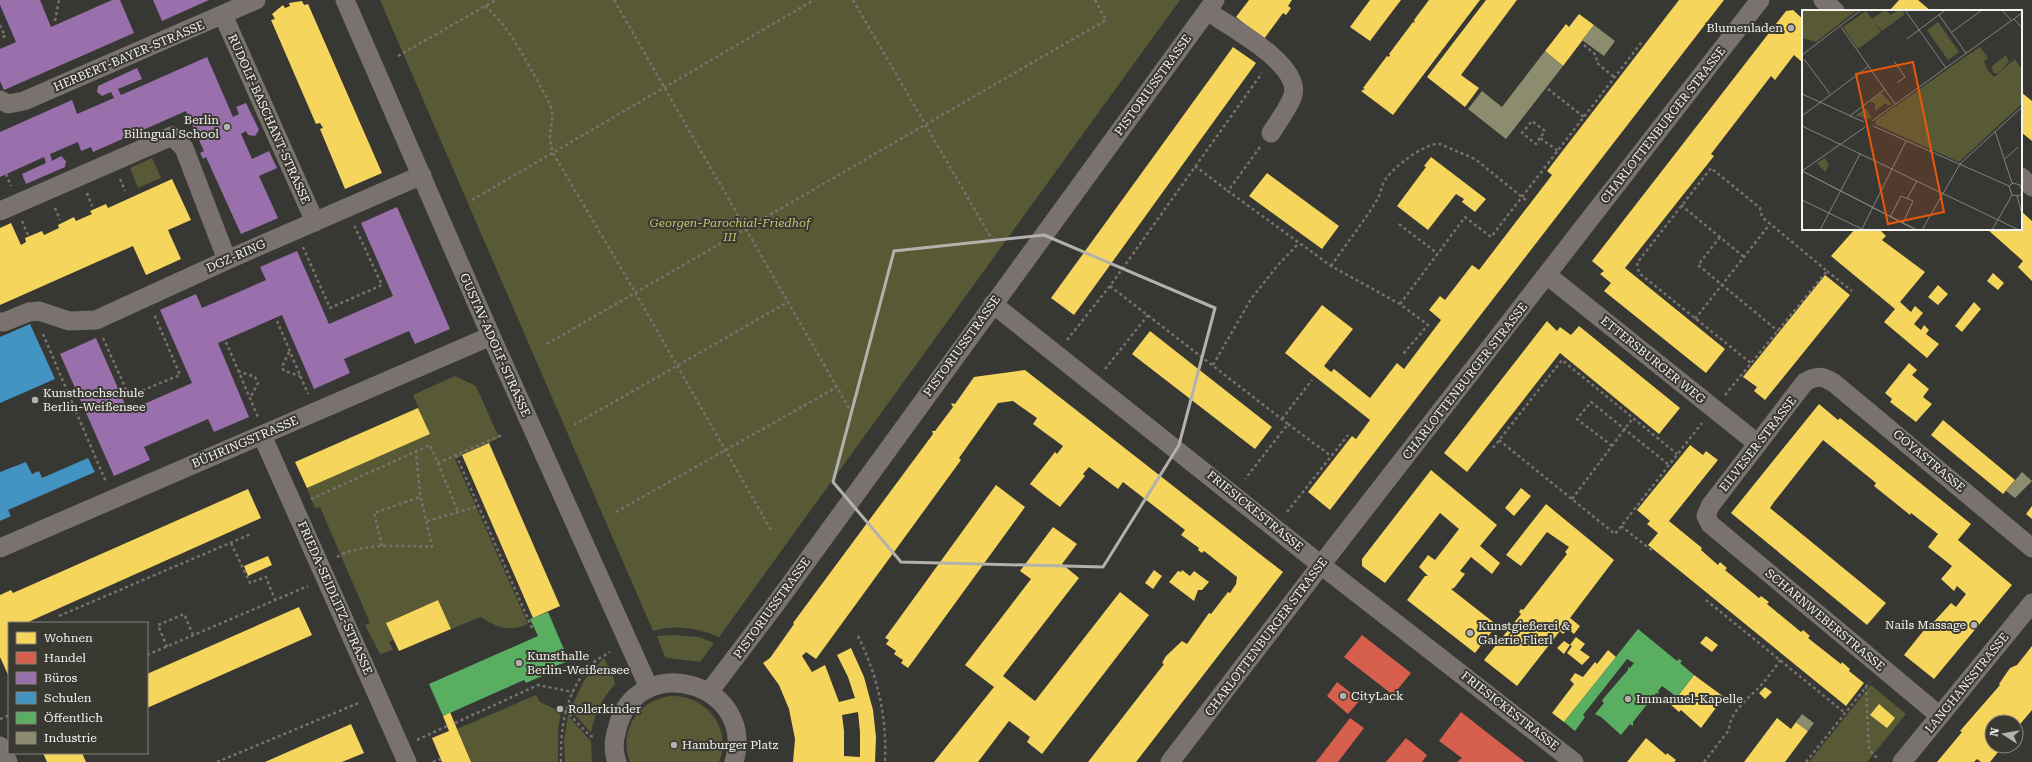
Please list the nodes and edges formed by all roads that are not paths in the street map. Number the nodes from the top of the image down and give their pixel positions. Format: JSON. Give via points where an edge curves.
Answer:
{"nodes":[{"id":1,"x":256,"y":0,"type":"edge"},
{"id":2,"x":345,"y":0,"type":"edge"},
{"id":3,"x":1760,"y":0,"type":"edge"},
{"id":4,"x":1822,"y":0,"type":"edge"},
{"id":5,"x":1211,"y":6,"type":"edge"},
{"id":6,"x":1834,"y":10,"type":"edge"},
{"id":7,"x":223,"y":15,"type":"junction"},
{"id":8,"x":0,"y":100,"type":"edge"},
{"id":9,"x":1271,"y":133,"type":"road end"},
{"id":10,"x":422,"y":176,"type":"junction"},
{"id":11,"x":2022,"y":178,"type":"edge"},
{"id":12,"x":2032,"y":186,"type":"edge"},
{"id":13,"x":0,"y":211,"type":"edge"},
{"id":14,"x":315,"y":222,"type":"junction"},
{"id":15,"x":227,"y":260,"type":"junction"},
{"id":16,"x":1547,"y":275,"type":"junction"},
{"id":17,"x":994,"y":304,"type":"junction"},
{"id":18,"x":0,"y":322,"type":"edge"},
{"id":19,"x":491,"y":336,"type":"junction"},
{"id":20,"x":1824,"y":376,"type":"joint"},
{"id":21,"x":260,"y":427,"type":"junction"},
{"id":22,"x":1758,"y":444,"type":"junction"},
{"id":23,"x":1710,"y":524,"type":"joint"},
{"id":24,"x":0,"y":548,"type":"edge"},
{"id":25,"x":2032,"y":548,"type":"edge"},
{"id":26,"x":1321,"y":565,"type":"junction"},
{"id":27,"x":2032,"y":603,"type":"edge"},
{"id":28,"x":649,"y":688,"type":"junction"},
{"id":29,"x":709,"y":692,"type":"junction"},
{"id":30,"x":1940,"y":716,"type":"junction"},
{"id":31,"x":0,"y":746,"type":"edge"},
{"id":32,"x":404,"y":754,"type":"edge"},
{"id":33,"x":8,"y":762,"type":"edge"},
{"id":34,"x":617,"y":762,"type":"edge"},
{"id":35,"x":734,"y":762,"type":"edge"},
{"id":36,"x":1170,"y":762,"type":"edge"},
{"id":37,"x":1574,"y":762,"type":"edge"},
{"id":38,"x":1902,"y":762,"type":"edge"}],
"edges":[{"from":1,"to":7,"type":"street","name":"HERBERT-BAYER-STRASSE"},
{"from":2,"to":10,"type":"street","name":"GUSTAV-ADOLF-STRASSE"},
{"from":3,"to":16,"type":"street","name":"CHARLOTTENBURGER STRASSE"},
{"from":4,"to":6,"type":"street"},
{"from":5,"to":9,"type":"street","via":[[1274,56],[1293,83],[1293,96]]},
{"from":5,"to":17,"type":"street","name":"PISTORIUSSTRASSE"},
{"from":7,"to":8,"type":"street","name":"HERBERT-BAYER-STRASSE","via":[[24,101],[8,104]]},
{"from":7,"to":14,"type":"street","name":"RUDOLF-BASCHANT-STRASSE"},
{"from":10,"to":14,"type":"street","name":"DGZ-RING"},
{"from":10,"to":19,"type":"street","name":"GUSTAV-ADOLF-STRASSE"},
{"from":11,"to":12,"type":"street"},
{"from":13,"to":15,"type":"street","via":[[172,136],[184,148]]},
{"from":14,"to":15,"type":"street","name":"DGZ-RING"},
{"from":15,"to":18,"type":"street","name":"DGZ-RING","via":[[96,320],[69,321],[39,311]]},
{"from":16,"to":22,"type":"street","name":"ETTERSBURGER WEG"},
{"from":16,"to":26,"type":"street","name":"CHARLOTTENBURGER STRASSE"},
{"from":17,"to":26,"type":"street","name":"FRIESICKESTRASSE"},
{"from":17,"to":29,"type":"street","name":"PISTORIUSSTRASSE"},
{"from":19,"to":21,"type":"street","name":"BÜHRINGSTRASSE"},
{"from":19,"to":28,"type":"street","name":"GUSTAV-ADOLF-STRASSE"},
{"from":20,"to":22,"type":"street","name":"EILVESER STRASSE","via":[[1814,376],[1805,382]]},
{"from":20,"to":25,"type":"street","name":"GOYASTRASSE"},
{"from":21,"to":24,"type":"street","name":"BÜHRINGSTRASSE","via":[[114,499]]},
{"from":21,"to":32,"type":"street","name":"FRIEDA-SEIDLITZ-STRASSE"},
{"from":22,"to":23,"type":"street","name":"EILVESER STRASSE","via":[[1710,506],[1706,516]]},
{"from":23,"to":30,"type":"street","name":"SCHARNWEBERSTRASSE"},
{"from":26,"to":36,"type":"street","name":"CHARLOTTENBURGER STRASSE"},
{"from":26,"to":37,"type":"street","name":"FRIESICKESTRASSE"},
{"from":27,"to":30,"type":"street","name":"LANGHANSSTRASSE"},
{"from":28,"to":29,"type":"street","via":[[664,683],[683,682]]},
{"from":28,"to":34,"type":"street","via":[[630,703],[619,720],[614,739]]},
{"from":29,"to":35,"type":"street","via":[[724,705],[731,716],[737,742]]},
{"from":30,"to":38,"type":"street","name":"LANGHANSSTRASSE"},
{"from":31,"to":33,"type":"street"}]}
